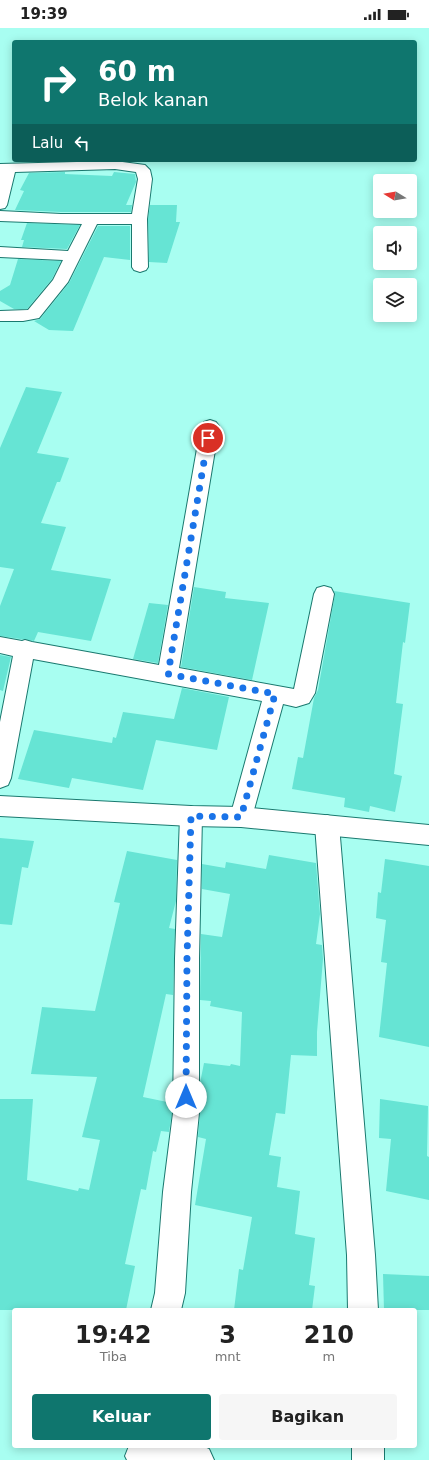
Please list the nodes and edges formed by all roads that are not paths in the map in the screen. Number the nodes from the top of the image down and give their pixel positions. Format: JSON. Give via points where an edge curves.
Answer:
{"nodes":[{"id":1,"x":76,"y":163,"type":"edge"},
{"id":2,"x":4,"y":168,"type":"edge"},
{"id":3,"x":0,"y":205,"type":"edge"},
{"id":4,"x":0,"y":216,"type":"edge"},
{"id":5,"x":92,"y":219,"type":"junction"},
{"id":6,"x":139,"y":219,"type":"junction"},
{"id":7,"x":0,"y":252,"type":"edge"},
{"id":8,"x":74,"y":256,"type":"junction"},
{"id":9,"x":140,"y":266,"type":"dead end"},
{"id":10,"x":0,"y":316,"type":"edge"},
{"id":11,"x":210,"y":426,"type":"dead end"},
{"id":12,"x":324,"y":594,"type":"dead end"},
{"id":13,"x":0,"y":645,"type":"edge"},
{"id":14,"x":25,"y":648,"type":"junction"},
{"id":15,"x":168,"y":674,"type":"junction"},
{"id":16,"x":275,"y":694,"type":"junction"},
{"id":17,"x":0,"y":778,"type":"edge"},
{"id":18,"x":0,"y":806,"type":"edge"},
{"id":19,"x":191,"y":816,"type":"junction"},
{"id":20,"x":241,"y":817,"type":"junction"},
{"id":21,"x":327,"y":825,"type":"junction"},
{"id":22,"x":429,"y":835,"type":"edge"},
{"id":23,"x":166,"y":1308,"type":"edge"},
{"id":24,"x":363,"y":1308,"type":"edge"},
{"id":25,"x":368,"y":1448,"type":"edge"},
{"id":26,"x":141,"y":1454,"type":"edge"},
{"id":27,"x":198,"y":1460,"type":"edge"},
{"id":28,"x":368,"y":1460,"type":"edge"}],
"edges":[{"from":1,"to":2,"type":"street"},
{"from":1,"to":6,"type":"street","via":[[143,170],[145,179]]},
{"from":2,"to":3,"type":"street"},
{"from":4,"to":5,"type":"street"},
{"from":5,"to":6,"type":"street"},
{"from":5,"to":8,"type":"street"},
{"from":6,"to":9,"type":"street"},
{"from":7,"to":8,"type":"street"},
{"from":8,"to":10,"type":"street","via":[[60,282],[33,314]]},
{"from":11,"to":15,"type":"street"},
{"from":12,"to":16,"type":"street","via":[[304,693],[296,698]]},
{"from":13,"to":14,"type":"street"},
{"from":14,"to":15,"type":"street"},
{"from":14,"to":17,"type":"street"},
{"from":15,"to":16,"type":"street"},
{"from":16,"to":20,"type":"street"},
{"from":18,"to":19,"type":"street"},
{"from":19,"to":20,"type":"street"},
{"from":19,"to":23,"type":"street","via":[[186,1113],[176,1192],[170,1293]]},
{"from":20,"to":21,"type":"street"},
{"from":21,"to":22,"type":"street"},
{"from":21,"to":24,"type":"street","via":[[361,1255]]},
{"from":25,"to":28,"type":"street"},
{"from":26,"to":27,"type":"street"}]}
